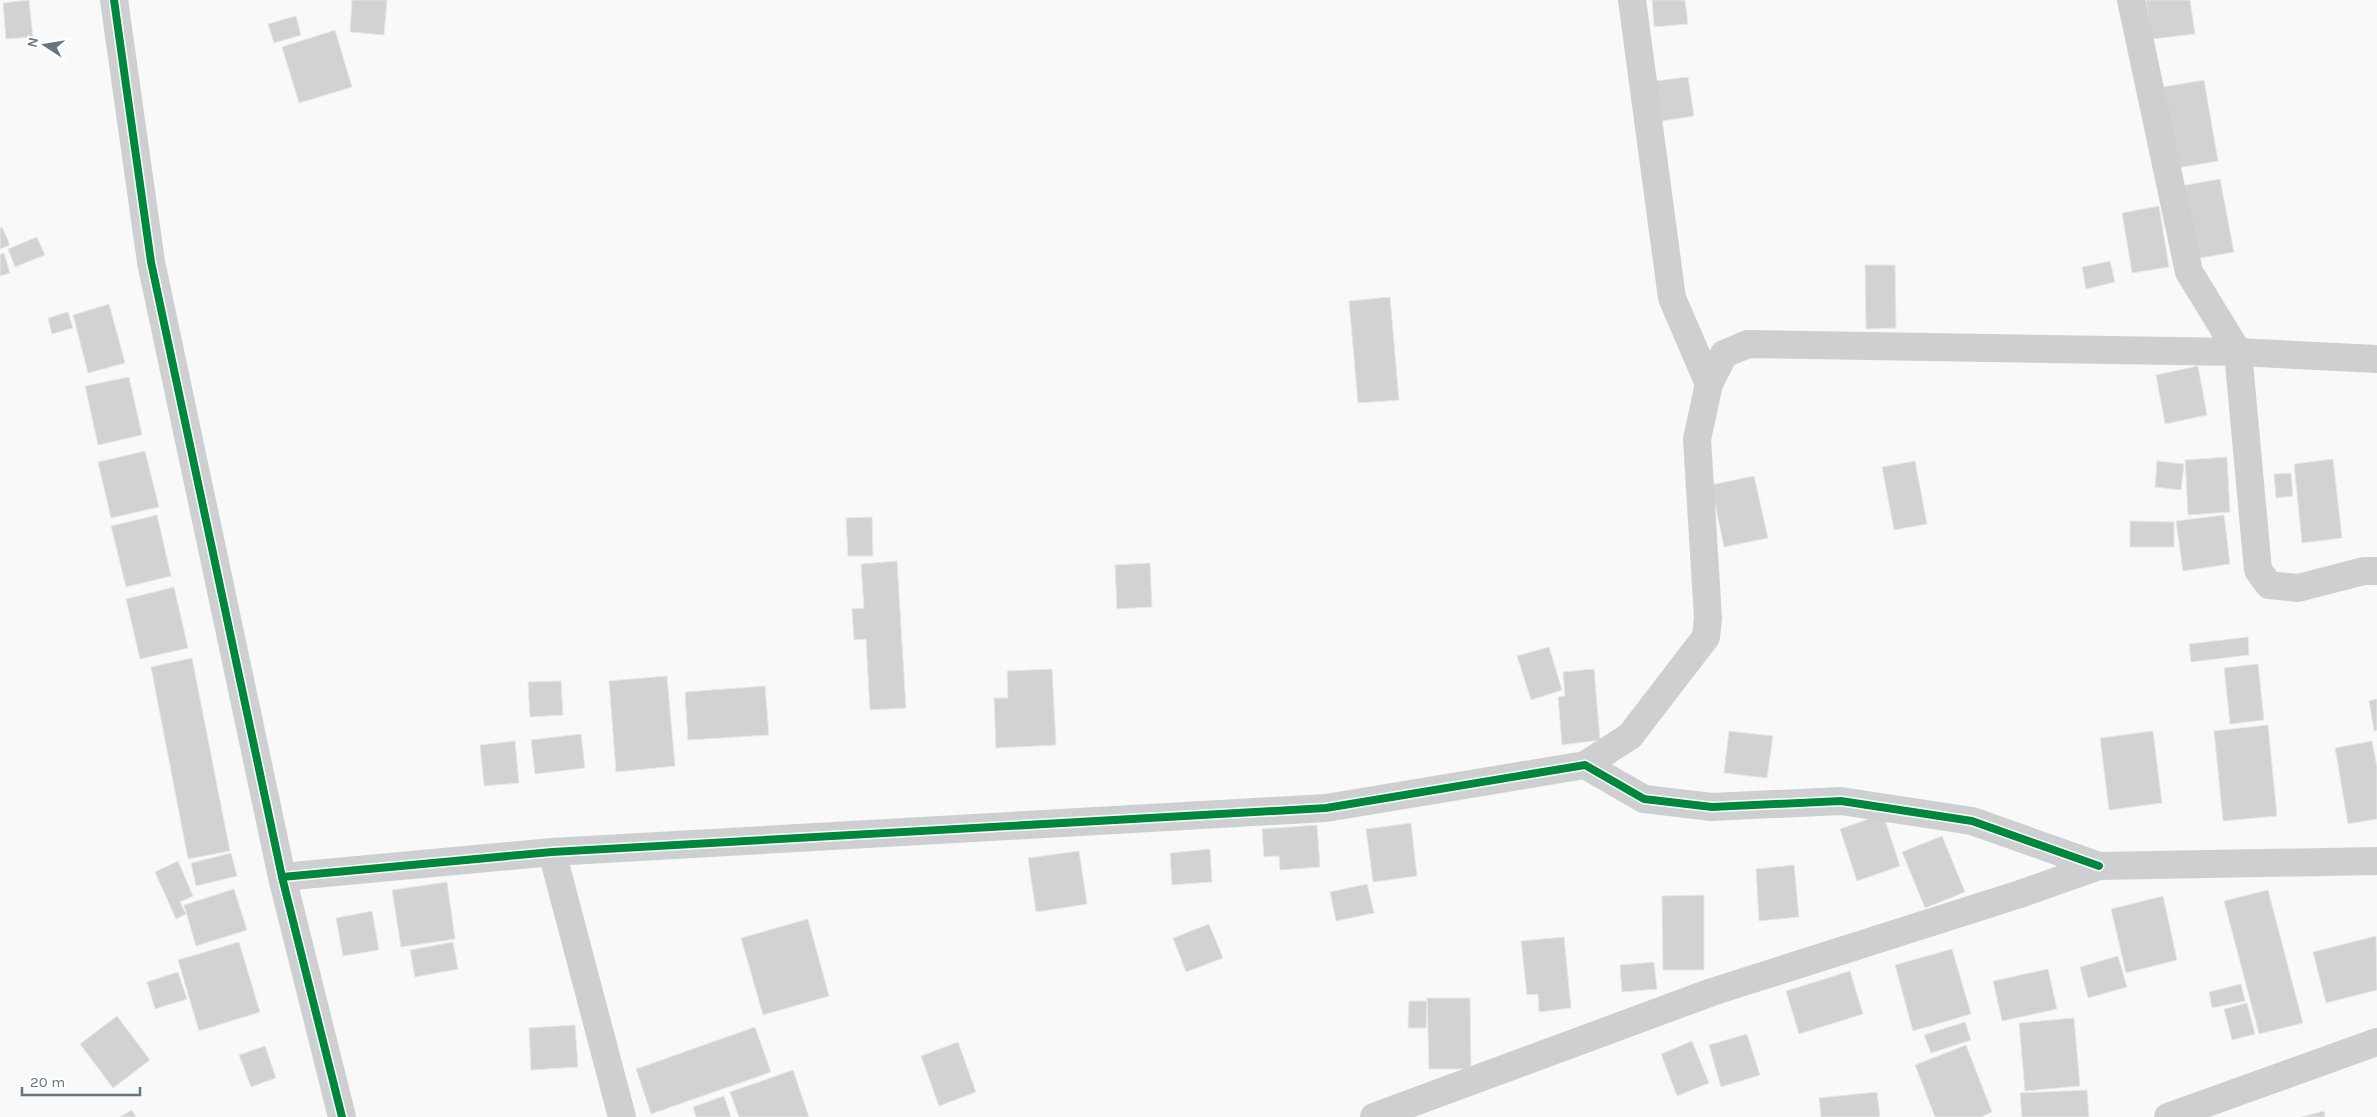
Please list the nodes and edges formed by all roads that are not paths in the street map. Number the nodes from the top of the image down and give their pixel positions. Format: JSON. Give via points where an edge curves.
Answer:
{"nodes":[{"id":1,"x":114,"y":0,"type":"edge"},
{"id":2,"x":1632,"y":0,"type":"edge"},
{"id":3,"x":2131,"y":0,"type":"edge"},
{"id":4,"x":2238,"y":352,"type":"junction"},
{"id":5,"x":2377,"y":359,"type":"edge"},
{"id":6,"x":1709,"y":384,"type":"junction"},
{"id":7,"x":2377,"y":571,"type":"edge"},
{"id":8,"x":1585,"y":766,"type":"junction"},
{"id":9,"x":552,"y":852,"type":"junction"},
{"id":10,"x":2377,"y":861,"type":"edge"},
{"id":11,"x":2098,"y":866,"type":"junction"},
{"id":12,"x":282,"y":877,"type":"junction"},
{"id":13,"x":2377,"y":1042,"type":"edge"},
{"id":14,"x":342,"y":1117,"type":"edge"},
{"id":15,"x":622,"y":1117,"type":"edge"},
{"id":16,"x":1374,"y":1117,"type":"edge"},
{"id":17,"x":2168,"y":1117,"type":"edge"}],
"edges":[{"from":1,"to":12,"type":"street","via":[[151,262]]},
{"from":2,"to":6,"type":"street","via":[[1672,298]]},
{"from":3,"to":4,"type":"street","via":[[2189,272]]},
{"from":4,"to":5,"type":"street"},
{"from":4,"to":6,"type":"street","via":[[1748,344],[1724,354]]},
{"from":4,"to":7,"type":"street","via":[[2258,570],[2269,585],[2298,588],[2364,571]]},
{"from":6,"to":8,"type":"street","via":[[1697,439],[1708,618],[1706,637],[1630,736]]},
{"from":8,"to":9,"type":"street","via":[[1326,808]]},
{"from":8,"to":11,"type":"street","via":[[1644,799],[1712,807],[1840,801],[1972,821]]},
{"from":9,"to":12,"type":"street"},
{"from":9,"to":15,"type":"street"},
{"from":10,"to":11,"type":"street"},
{"from":11,"to":16,"type":"street","via":[[1712,992]]},
{"from":12,"to":14,"type":"street"},
{"from":13,"to":17,"type":"street"}]}
